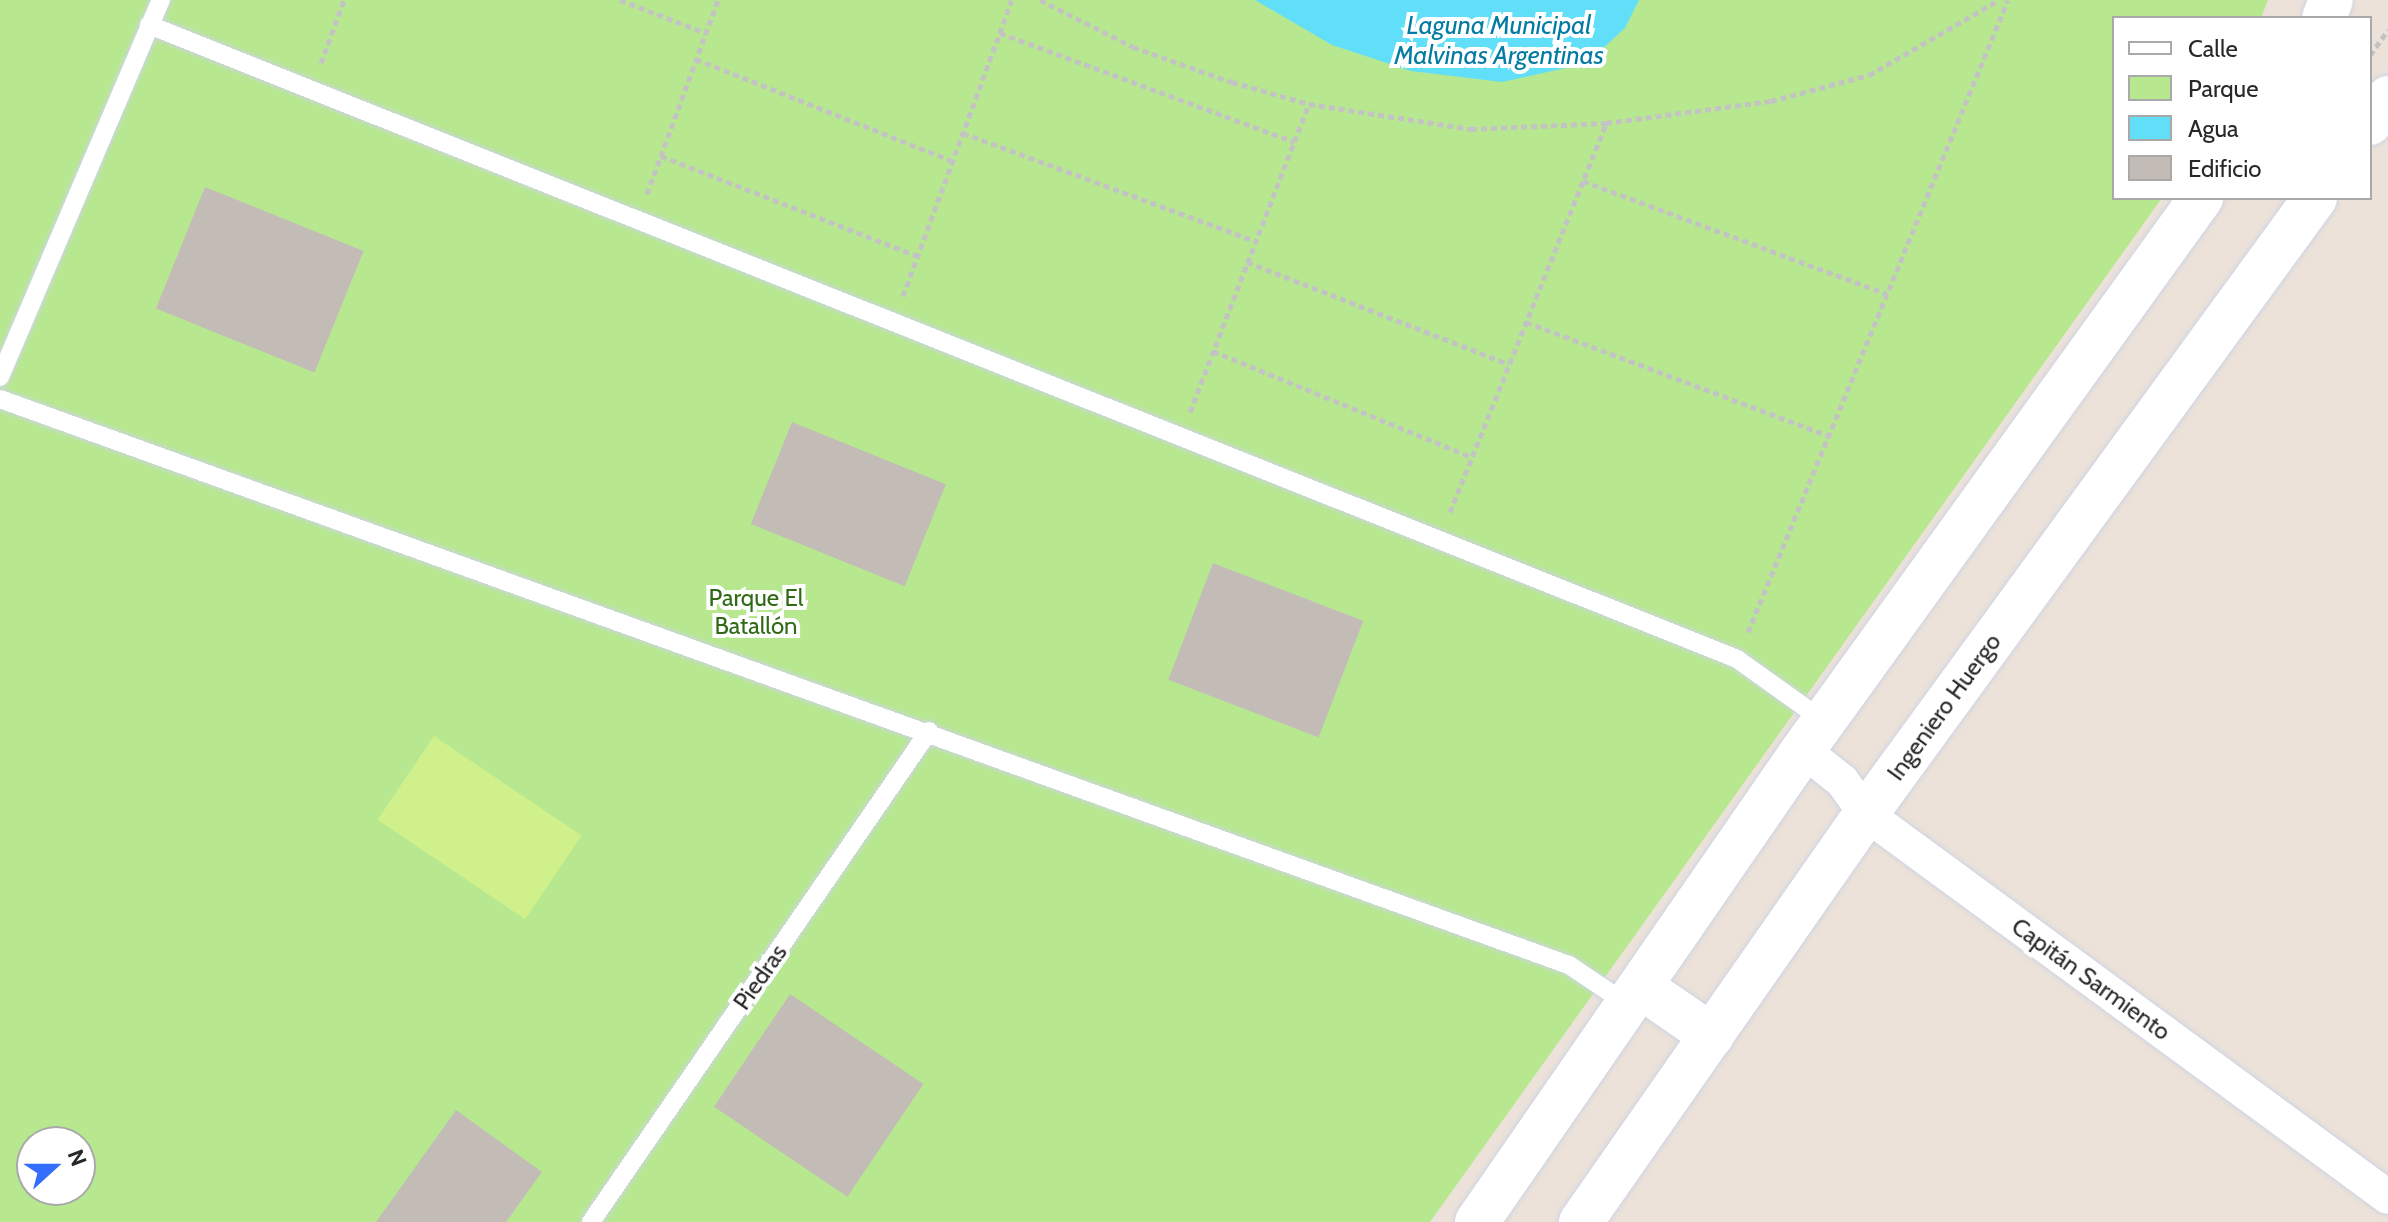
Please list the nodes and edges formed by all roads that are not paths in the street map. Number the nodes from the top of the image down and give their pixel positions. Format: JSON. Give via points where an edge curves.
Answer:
{"nodes":[{"id":1,"x":161,"y":0,"type":"edge"},
{"id":2,"x":149,"y":25,"type":"junction"},
{"id":3,"x":2388,"y":98,"type":"edge"},
{"id":4,"x":2372,"y":120,"type":"edge"},
{"id":5,"x":2200,"y":200,"type":"edge"},
{"id":6,"x":2314,"y":200,"type":"edge"},
{"id":7,"x":0,"y":377,"type":"edge"},
{"id":8,"x":0,"y":399,"type":"edge"},
{"id":9,"x":929,"y":731,"type":"junction"},
{"id":10,"x":1814,"y":736,"type":"junction"},
{"id":11,"x":1866,"y":814,"type":"junction"},
{"id":12,"x":1636,"y":996,"type":"junction"},
{"id":13,"x":1712,"y":1036,"type":"junction"},
{"id":14,"x":2388,"y":1197,"type":"edge"},
{"id":15,"x":591,"y":1222,"type":"edge"},
{"id":16,"x":1477,"y":1222,"type":"edge"},
{"id":17,"x":1581,"y":1222,"type":"edge"}],
"edges":[{"from":1,"to":2,"type":"lane"},
{"from":2,"to":7,"type":"lane"},
{"from":2,"to":10,"type":"lane","via":[[313,86],[1737,659]]},
{"from":3,"to":4,"type":"street"},
{"from":5,"to":10,"type":"street"},
{"from":6,"to":11,"type":"street","name":"Ingeniero Huergo"},
{"from":8,"to":9,"type":"lane"},
{"from":9,"to":12,"type":"lane","via":[[1569,965]]},
{"from":9,"to":15,"type":"lane","name":"Piedras"},
{"from":10,"to":11,"type":"street","name":"Capitán Sarmiento"},
{"from":10,"to":12,"type":"street"},
{"from":11,"to":13,"type":"street","name":"Ingeniero Huergo"},
{"from":11,"to":14,"type":"street","name":"Capitán Sarmiento"},
{"from":12,"to":13,"type":"street"},
{"from":12,"to":16,"type":"street"},
{"from":13,"to":17,"type":"street","name":"Ingeniero Huergo"}]}
